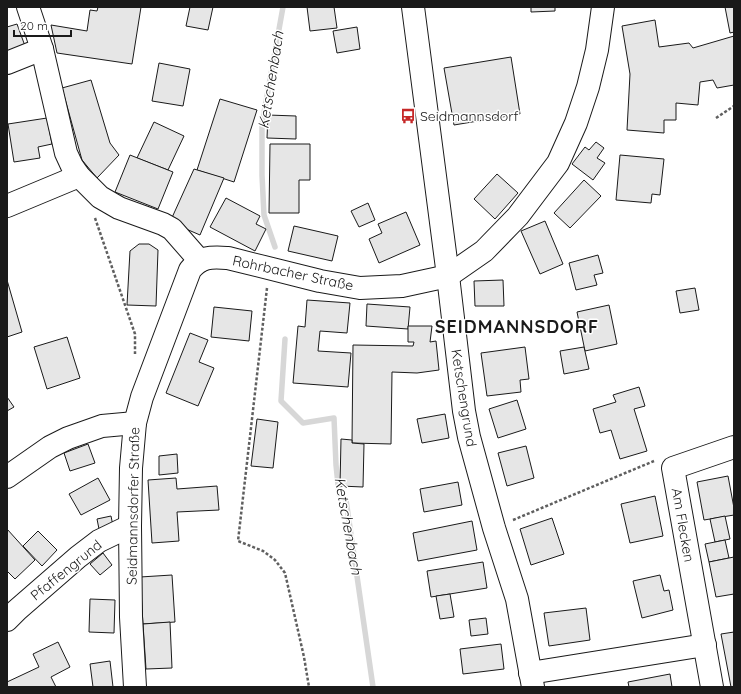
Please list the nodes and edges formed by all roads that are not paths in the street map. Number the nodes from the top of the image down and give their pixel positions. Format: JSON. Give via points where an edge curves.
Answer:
{"nodes":[{"id":1,"x":28,"y":7,"type":"edge"},
{"id":2,"x":414,"y":7,"type":"edge"},
{"id":3,"x":603,"y":7,"type":"edge"},
{"id":4,"x":42,"y":50,"type":"junction"},
{"id":5,"x":7,"y":63,"type":"edge"},
{"id":6,"x":79,"y":176,"type":"junction"},
{"id":7,"x":7,"y":206,"type":"edge"},
{"id":8,"x":200,"y":261,"type":"junction"},
{"id":9,"x":448,"y":276,"type":"junction"},
{"id":10,"x":135,"y":423,"type":"junction"},
{"id":11,"x":734,"y":447,"type":"edge"},
{"id":12,"x":7,"y":477,"type":"edge"},
{"id":13,"x":130,"y":526,"type":"junction"},
{"id":14,"x":7,"y":620,"type":"edge"},
{"id":15,"x":704,"y":645,"type":"junction"},
{"id":16,"x":531,"y":680,"type":"edge"},
{"id":17,"x":135,"y":687,"type":"edge"},
{"id":18,"x":712,"y":687,"type":"edge"}],
"edges":[{"from":1,"to":4,"type":"street"},
{"from":2,"to":9,"type":"street","name":"Ketschengrund"},
{"from":3,"to":9,"type":"street","name":"Rohrbacher Straße","via":[[597,50],[588,87],[576,123],[558,163],[518,216],[484,251]]},
{"from":4,"to":5,"type":"street"},
{"from":4,"to":6,"type":"street","via":[[66,153]]},
{"from":6,"to":7,"type":"street"},
{"from":6,"to":8,"type":"street","via":[[100,197],[119,208],[172,229]]},
{"from":8,"to":9,"type":"street","name":"Rohrbacher Straße","via":[[205,258],[228,258],[320,282],[360,288],[402,286]]},
{"from":8,"to":10,"type":"street","name":"Seidmannsdorfer Straße","via":[[190,270],[185,281],[142,397]]},
{"from":9,"to":16,"type":"street","name":"Ketschengrund","via":[[469,437],[516,599]]},
{"from":10,"to":12,"type":"street","via":[[102,426],[68,438],[50,447]]},
{"from":10,"to":13,"type":"street","name":"Seidmannsdorfer Straße"},
{"from":11,"to":15,"type":"street","name":"Am Flecken","via":[[673,468]]},
{"from":13,"to":14,"type":"street","name":"Pfaffengrund","via":[[99,542],[78,557]]},
{"from":13,"to":17,"type":"street","name":"Seidmannsdorfer Straße"},
{"from":15,"to":16,"type":"street"},
{"from":15,"to":18,"type":"street","name":"Am Flecken"}]}
